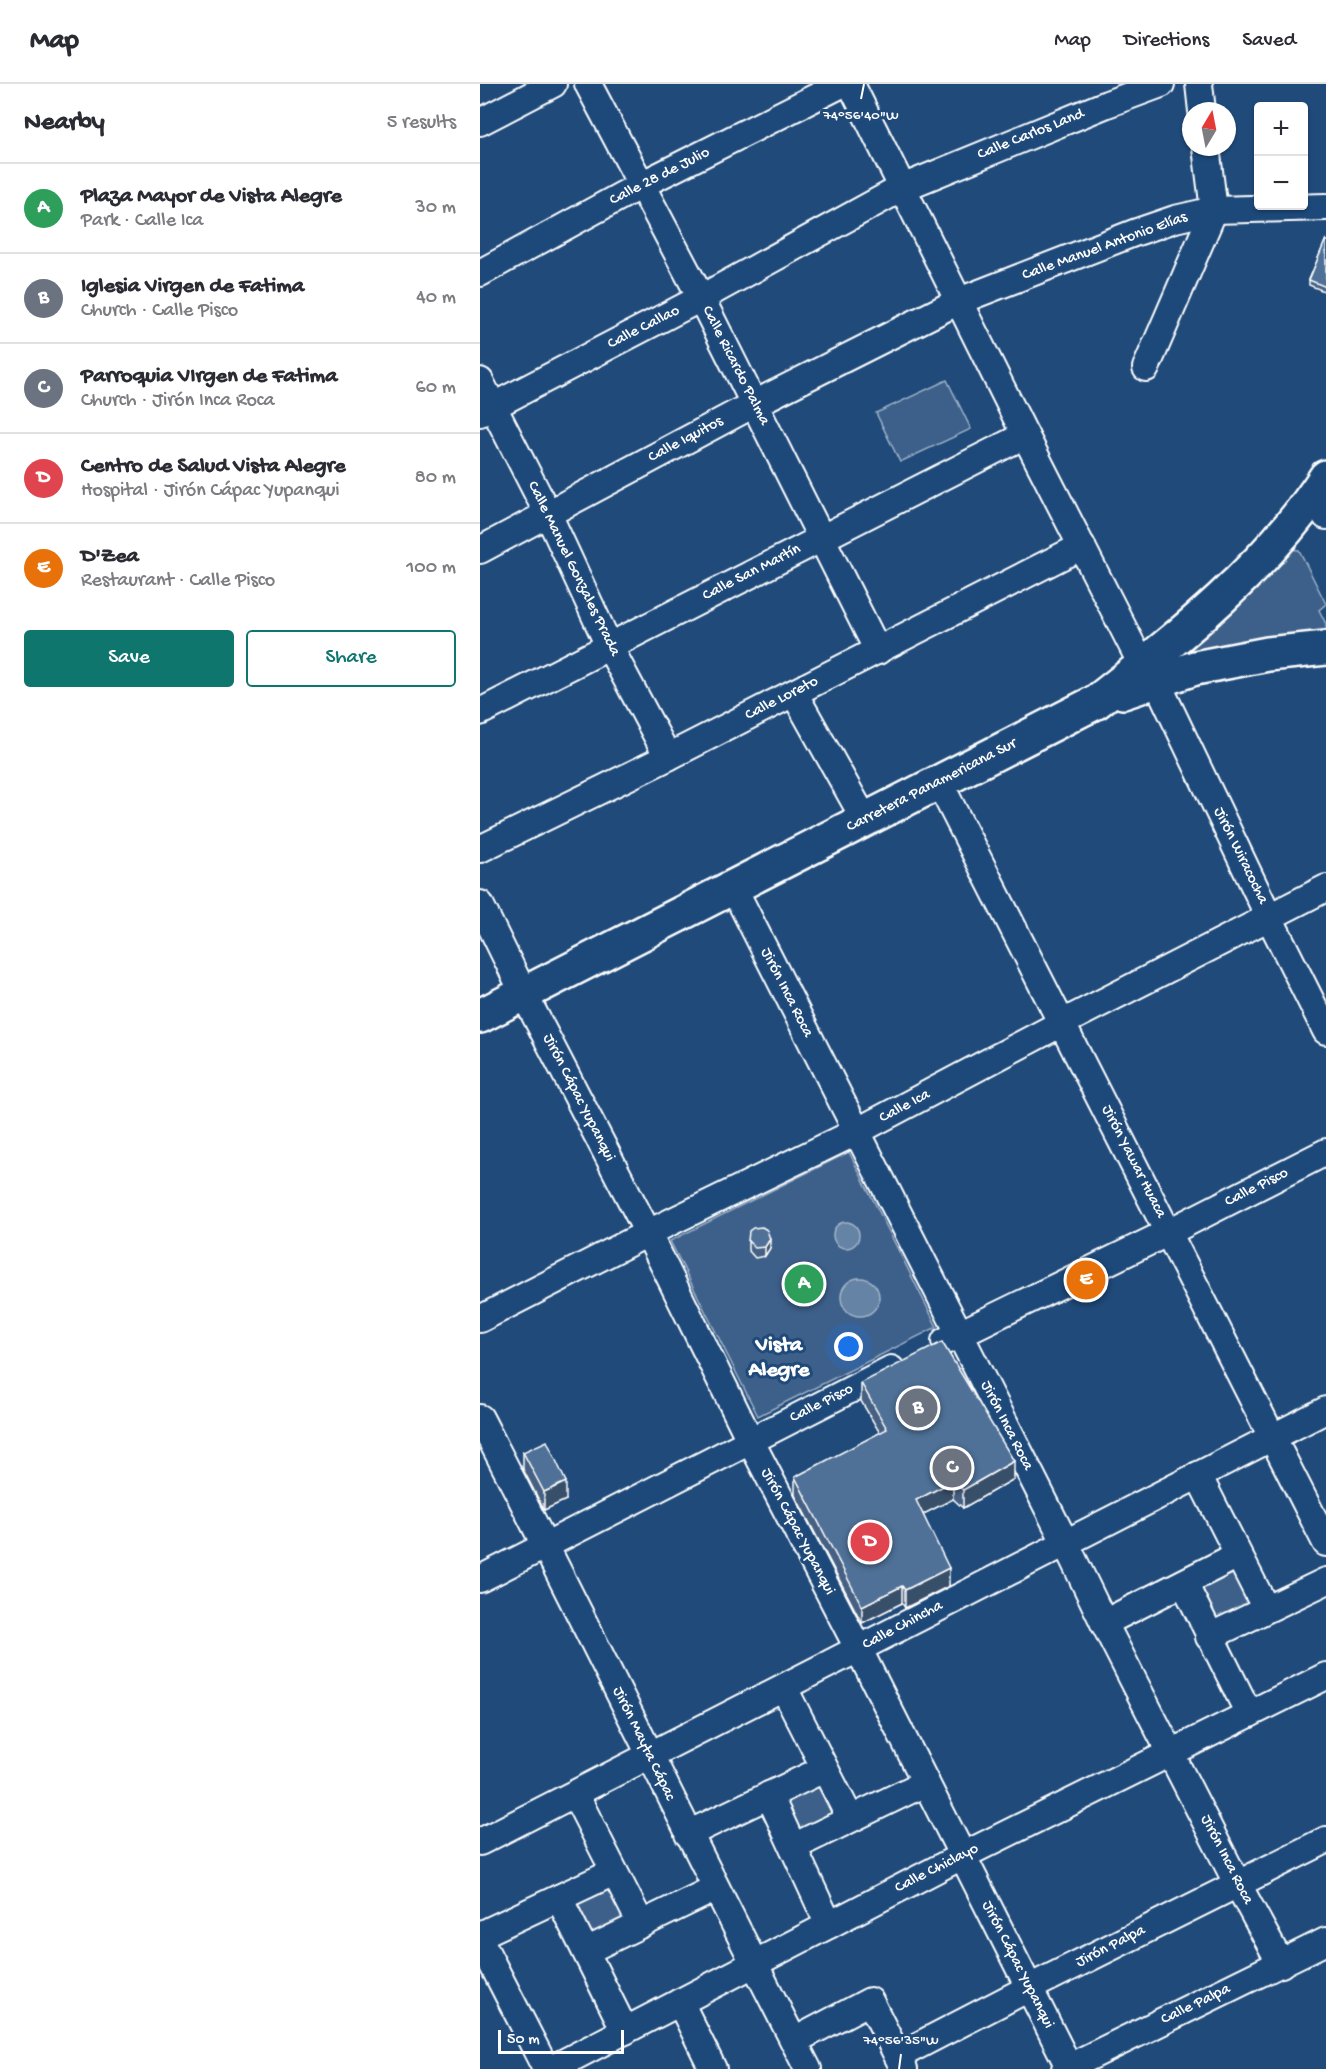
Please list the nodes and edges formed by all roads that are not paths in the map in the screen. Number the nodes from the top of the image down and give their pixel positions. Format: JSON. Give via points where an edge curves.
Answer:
{"nodes":[{"id":1,"x":553,"y":84,"type":"edge"},
{"id":2,"x":588,"y":84,"type":"edge"},
{"id":3,"x":842,"y":84,"type":"edge"},
{"id":4,"x":851,"y":84,"type":"edge"},
{"id":5,"x":1161,"y":84,"type":"edge"},
{"id":6,"x":1199,"y":84,"type":"edge"},
{"id":7,"x":1201,"y":102,"type":"edge"},
{"id":8,"x":480,"y":122,"type":"edge"},
{"id":9,"x":1207,"y":156,"type":"edge"},
{"id":10,"x":641,"y":185,"type":"junction"},
{"id":11,"x":902,"y":188,"type":"junction"},
{"id":12,"x":1326,"y":207,"type":"edge"},
{"id":13,"x":1214,"y":210,"type":"junction"},
{"id":14,"x":480,"y":273,"type":"edge"},
{"id":15,"x":701,"y":298,"type":"junction"},
{"id":16,"x":959,"y":301,"type":"junction"},
{"id":17,"x":1146,"y":368,"type":"dead end"},
{"id":18,"x":480,"y":381,"type":"edge"},
{"id":19,"x":754,"y":404,"type":"junction"},
{"id":20,"x":487,"y":409,"type":"edge"},
{"id":21,"x":1025,"y":435,"type":"junction"},
{"id":22,"x":1322,"y":496,"type":"edge"},
{"id":23,"x":548,"y":514,"type":"junction"},
{"id":24,"x":822,"y":538,"type":"junction"},
{"id":25,"x":1082,"y":546,"type":"junction"},
{"id":26,"x":480,"y":550,"type":"edge"},
{"id":27,"x":609,"y":646,"type":"junction"},
{"id":28,"x":1326,"y":648,"type":"edge"},
{"id":29,"x":878,"y":651,"type":"junction"},
{"id":30,"x":1149,"y":673,"type":"junction"},
{"id":31,"x":794,"y":693,"type":"junction"},
{"id":32,"x":480,"y":712,"type":"edge"},
{"id":33,"x":668,"y":757,"type":"junction"},
{"id":34,"x":939,"y":782,"type":"junction"},
{"id":35,"x":865,"y":820,"type":"junction"},
{"id":36,"x":480,"y":849,"type":"edge"},
{"id":37,"x":733,"y":887,"type":"junction"},
{"id":38,"x":1326,"y":888,"type":"edge"},
{"id":39,"x":480,"y":904,"type":"edge"},
{"id":40,"x":1269,"y":917,"type":"junction"},
{"id":41,"x":524,"y":994,"type":"junction"},
{"id":42,"x":480,"y":1016,"type":"edge"},
{"id":43,"x":1062,"y":1023,"type":"junction"},
{"id":44,"x":1326,"y":1031,"type":"edge"},
{"id":45,"x":856,"y":1132,"type":"junction"},
{"id":46,"x":1326,"y":1152,"type":"edge"},
{"id":47,"x":1169,"y":1232,"type":"junction"},
{"id":48,"x":648,"y":1233,"type":"junction"},
{"id":49,"x":480,"y":1319,"type":"edge"},
{"id":50,"x":959,"y":1334,"type":"junction"},
{"id":51,"x":1326,"y":1410,"type":"edge"},
{"id":52,"x":480,"y":1418,"type":"edge"},
{"id":53,"x":1272,"y":1437,"type":"junction"},
{"id":54,"x":750,"y":1440,"type":"junction"},
{"id":55,"x":1198,"y":1475,"type":"junction"},
{"id":56,"x":1319,"y":1513,"type":"edge"},
{"id":57,"x":1065,"y":1542,"type":"junction"},
{"id":58,"x":1326,"y":1543,"type":"edge"},
{"id":59,"x":546,"y":1545,"type":"junction"},
{"id":60,"x":1238,"y":1555,"type":"junction"},
{"id":61,"x":480,"y":1579,"type":"edge"},
{"id":62,"x":1326,"y":1581,"type":"edge"},
{"id":63,"x":1184,"y":1583,"type":"junction"},
{"id":64,"x":1266,"y":1609,"type":"junction"},
{"id":65,"x":1104,"y":1623,"type":"junction"},
{"id":66,"x":1209,"y":1637,"type":"junction"},
{"id":67,"x":859,"y":1650,"type":"junction"},
{"id":68,"x":1326,"y":1676,"type":"edge"},
{"id":69,"x":784,"y":1688,"type":"junction"},
{"id":70,"x":1249,"y":1714,"type":"junction"},
{"id":71,"x":1171,"y":1752,"type":"junction"},
{"id":72,"x":650,"y":1757,"type":"junction"},
{"id":73,"x":824,"y":1768,"type":"junction"},
{"id":74,"x":925,"y":1783,"type":"junction"},
{"id":75,"x":575,"y":1794,"type":"junction"},
{"id":76,"x":769,"y":1795,"type":"junction"},
{"id":77,"x":850,"y":1818,"type":"junction"},
{"id":78,"x":688,"y":1834,"type":"junction"},
{"id":79,"x":1326,"y":1840,"type":"edge"},
{"id":80,"x":480,"y":1842,"type":"edge"},
{"id":81,"x":793,"y":1847,"type":"junction"},
{"id":82,"x":962,"y":1856,"type":"junction"},
{"id":83,"x":614,"y":1872,"type":"junction"},
{"id":84,"x":1237,"y":1883,"type":"junction"},
{"id":85,"x":716,"y":1888,"type":"junction"},
{"id":86,"x":559,"y":1898,"type":"junction"},
{"id":87,"x":641,"y":1924,"type":"junction"},
{"id":88,"x":829,"y":1925,"type":"junction"},
{"id":89,"x":480,"y":1935,"type":"edge"},
{"id":90,"x":480,"y":1940,"type":"edge"},
{"id":91,"x":1326,"y":1941,"type":"edge"},
{"id":92,"x":586,"y":1951,"type":"junction"},
{"id":93,"x":754,"y":1964,"type":"junction"},
{"id":94,"x":1281,"y":1964,"type":"junction"},
{"id":95,"x":1029,"y":1988,"type":"junction"},
{"id":96,"x":680,"y":2002,"type":"junction"},
{"id":97,"x":625,"y":2031,"type":"junction"},
{"id":98,"x":794,"y":2041,"type":"junction"},
{"id":99,"x":901,"y":2063,"type":"edge"},
{"id":100,"x":1068,"y":2068,"type":"edge"},
{"id":101,"x":549,"y":2069,"type":"edge"},
{"id":102,"x":713,"y":2069,"type":"edge"},
{"id":103,"x":808,"y":2069,"type":"edge"}],
"edges":[{"from":1,"to":8,"type":"street"},
{"from":2,"to":10,"type":"street","name":"Calle Ricardo Palma"},
{"from":3,"to":10,"type":"street","name":"Calle 28 de Julio"},
{"from":4,"to":11,"type":"street","name":"Jirón Wiracocha"},
{"from":5,"to":11,"type":"street","name":"Calle Carlos Land"},
{"from":6,"to":7,"type":"street"},
{"from":9,"to":13,"type":"street"},
{"from":10,"to":14,"type":"street","name":"Calle 28 de Julio"},
{"from":10,"to":15,"type":"street","name":"Calle Ricardo Palma"},
{"from":11,"to":15,"type":"street","name":"Calle Callao"},
{"from":11,"to":16,"type":"street","name":"Jirón Wiracocha"},
{"from":12,"to":13,"type":"street","name":"Calle Manuel Antonio Elías"},
{"from":13,"to":16,"type":"street","name":"Calle Manuel Antonio Elías","via":[[1134,233]]},
{"from":13,"to":17,"type":"street"},
{"from":15,"to":19,"type":"street","name":"Calle Ricardo Palma"},
{"from":15,"to":20,"type":"street","name":"Calle Callao"},
{"from":16,"to":19,"type":"street","name":"Calle Iquitos"},
{"from":16,"to":21,"type":"street","name":"Jirón Wiracocha"},
{"from":18,"to":20,"type":"street","name":"Calle Manuel Gonzales Prada"},
{"from":19,"to":23,"type":"street","name":"Calle Iquitos"},
{"from":19,"to":24,"type":"street","name":"Calle Ricardo Palma"},
{"from":20,"to":23,"type":"street","name":"Calle Manuel Gonzales Prada"},
{"from":21,"to":24,"type":"street","name":"Calle San Martín"},
{"from":21,"to":25,"type":"street","name":"Jirón Wiracocha"},
{"from":22,"to":30,"type":"highway","via":[[1236,585],[1177,638]]},
{"from":23,"to":26,"type":"street","name":"Calle Iquitos"},
{"from":23,"to":27,"type":"street","name":"Calle Manuel Gonzales Prada"},
{"from":24,"to":27,"type":"street","name":"Calle San Martín"},
{"from":24,"to":29,"type":"street","name":"Calle Ricardo Palma"},
{"from":25,"to":29,"type":"street","name":"Calle Loreto"},
{"from":25,"to":30,"type":"street","name":"Jirón Wiracocha"},
{"from":27,"to":32,"type":"street","name":"Calle San Martín"},
{"from":27,"to":33,"type":"street","name":"Calle Manuel Gonzales Prada"},
{"from":28,"to":30,"type":"highway"},
{"from":29,"to":31,"type":"street","name":"Calle Loreto"},
{"from":30,"to":34,"type":"highway","name":"Carretera Panamericana Sur"},
{"from":30,"to":40,"type":"street","name":"Jirón Wiracocha"},
{"from":31,"to":33,"type":"street","name":"Calle Loreto"},
{"from":31,"to":35,"type":"street"},
{"from":33,"to":36,"type":"street","name":"Calle Loreto"},
{"from":34,"to":35,"type":"highway","name":"Carretera Panamericana Sur"},
{"from":34,"to":43,"type":"street","name":"Jirón Yawar Huaca"},
{"from":35,"to":37,"type":"highway","name":"Carretera Panamericana Sur"},
{"from":37,"to":41,"type":"highway","name":"Carretera Panamericana Sur"},
{"from":37,"to":45,"type":"street","name":"Jirón Inca Roca"},
{"from":38,"to":40,"type":"street","name":"Calle Ica"},
{"from":39,"to":41,"type":"street","name":"Jirón Cápac Yupanqui"},
{"from":40,"to":43,"type":"street","name":"Calle Ica"},
{"from":40,"to":44,"type":"street","name":"Jirón Wiracocha"},
{"from":41,"to":42,"type":"highway","name":"Carretera Panamericana Sur"},
{"from":41,"to":48,"type":"street","name":"Jirón Cápac Yupanqui"},
{"from":43,"to":45,"type":"street","name":"Calle Ica"},
{"from":43,"to":47,"type":"street","name":"Jirón Yawar Huaca"},
{"from":45,"to":48,"type":"street","name":"Calle Ica"},
{"from":45,"to":50,"type":"street","name":"Jirón Inca Roca"},
{"from":46,"to":47,"type":"street","name":"Calle Pisco"},
{"from":47,"to":50,"type":"street","name":"Calle Pisco"},
{"from":47,"to":53,"type":"street","name":"Jirón Yawar Huaca"},
{"from":48,"to":49,"type":"street","name":"Calle Ica"},
{"from":48,"to":54,"type":"street","name":"Jirón Cápac Yupanqui"},
{"from":50,"to":54,"type":"street","name":"Calle Pisco"},
{"from":50,"to":57,"type":"street","name":"Jirón Inca Roca"},
{"from":51,"to":53,"type":"street","name":"Calle Chincha"},
{"from":52,"to":59,"type":"street","name":"Jirón Mayta Cápac"},
{"from":53,"to":55,"type":"street","name":"Calle Chincha"},
{"from":53,"to":56,"type":"street","name":"Jirón Yawar Huaca"},
{"from":54,"to":59,"type":"street","name":"Calle Pisco"},
{"from":54,"to":67,"type":"street","name":"Jirón Cápac Yupanqui"},
{"from":55,"to":57,"type":"street","name":"Calle Chincha"},
{"from":55,"to":60,"type":"street"},
{"from":56,"to":58,"type":"street","name":"Jirón Yawar Huaca"},
{"from":57,"to":65,"type":"street","name":"Jirón Inca Roca"},
{"from":57,"to":67,"type":"street","name":"Calle Chincha"},
{"from":59,"to":61,"type":"street","name":"Calle Pisco"},
{"from":59,"to":72,"type":"street","name":"Jirón Mayta Cápac"},
{"from":60,"to":63,"type":"street"},
{"from":60,"to":64,"type":"street"},
{"from":62,"to":64,"type":"street"},
{"from":63,"to":65,"type":"street"},
{"from":63,"to":66,"type":"street"},
{"from":64,"to":66,"type":"street"},
{"from":65,"to":71,"type":"street","name":"Jirón Inca Roca"},
{"from":66,"to":70,"type":"street"},
{"from":67,"to":69,"type":"street","name":"Calle Chincha"},
{"from":67,"to":74,"type":"street","name":"Jirón Cápac Yupanqui"},
{"from":68,"to":70,"type":"street","name":"Calle Chiclayo"},
{"from":69,"to":72,"type":"street","name":"Calle Chincha"},
{"from":69,"to":73,"type":"street"},
{"from":70,"to":71,"type":"street","name":"Calle Chiclayo"},
{"from":71,"to":82,"type":"street","name":"Calle Chiclayo"},
{"from":71,"to":84,"type":"street","name":"Jirón Inca Roca"},
{"from":72,"to":75,"type":"street","name":"Calle Chincha"},
{"from":72,"to":78,"type":"street","name":"Jirón Mayta Cápac"},
{"from":73,"to":76,"type":"street"},
{"from":73,"to":77,"type":"street"},
{"from":74,"to":77,"type":"street"},
{"from":74,"to":82,"type":"street","name":"Jirón Cápac Yupanqui"},
{"from":75,"to":80,"type":"street","name":"Calle Chincha"},
{"from":75,"to":83,"type":"street"},
{"from":76,"to":78,"type":"street"},
{"from":76,"to":81,"type":"street"},
{"from":77,"to":81,"type":"street"},
{"from":78,"to":85,"type":"street","name":"Jirón Mayta Cápac"},
{"from":79,"to":84,"type":"street","name":"Jirón Palpa"},
{"from":81,"to":88,"type":"street"},
{"from":82,"to":88,"type":"street","name":"Calle Chiclayo"},
{"from":82,"to":95,"type":"street","name":"Jirón Cápac Yupanqui"},
{"from":83,"to":86,"type":"street"},
{"from":83,"to":87,"type":"street"},
{"from":84,"to":94,"type":"street","name":"Jirón Inca Roca"},
{"from":84,"to":95,"type":"street","name":"Jirón Palpa"},
{"from":85,"to":87,"type":"street"},
{"from":85,"to":93,"type":"street","name":"Jirón Mayta Cápac"},
{"from":86,"to":89,"type":"street"},
{"from":86,"to":92,"type":"street"},
{"from":87,"to":92,"type":"street"},
{"from":88,"to":93,"type":"street","name":"Calle Chiclayo"},
{"from":90,"to":101,"type":"street"},
{"from":91,"to":94,"type":"street","name":"Calle Palpa"},
{"from":92,"to":97,"type":"street"},
{"from":93,"to":96,"type":"street","name":"Calle Chiclayo"},
{"from":93,"to":98,"type":"street","name":"Jirón Mayta Cápac"},
{"from":94,"to":100,"type":"street","name":"Calle Palpa"},
{"from":95,"to":99,"type":"street","name":"Jirón Palpa"},
{"from":95,"to":100,"type":"street","name":"Jirón Cápac Yupanqui"},
{"from":96,"to":97,"type":"street","name":"Calle Chiclayo"},
{"from":96,"to":102,"type":"street"},
{"from":97,"to":101,"type":"street","name":"Calle Chiclayo"},
{"from":98,"to":99,"type":"street","via":[[870,2001]]},
{"from":98,"to":103,"type":"street","name":"Jirón Mayta Cápac"}]}
